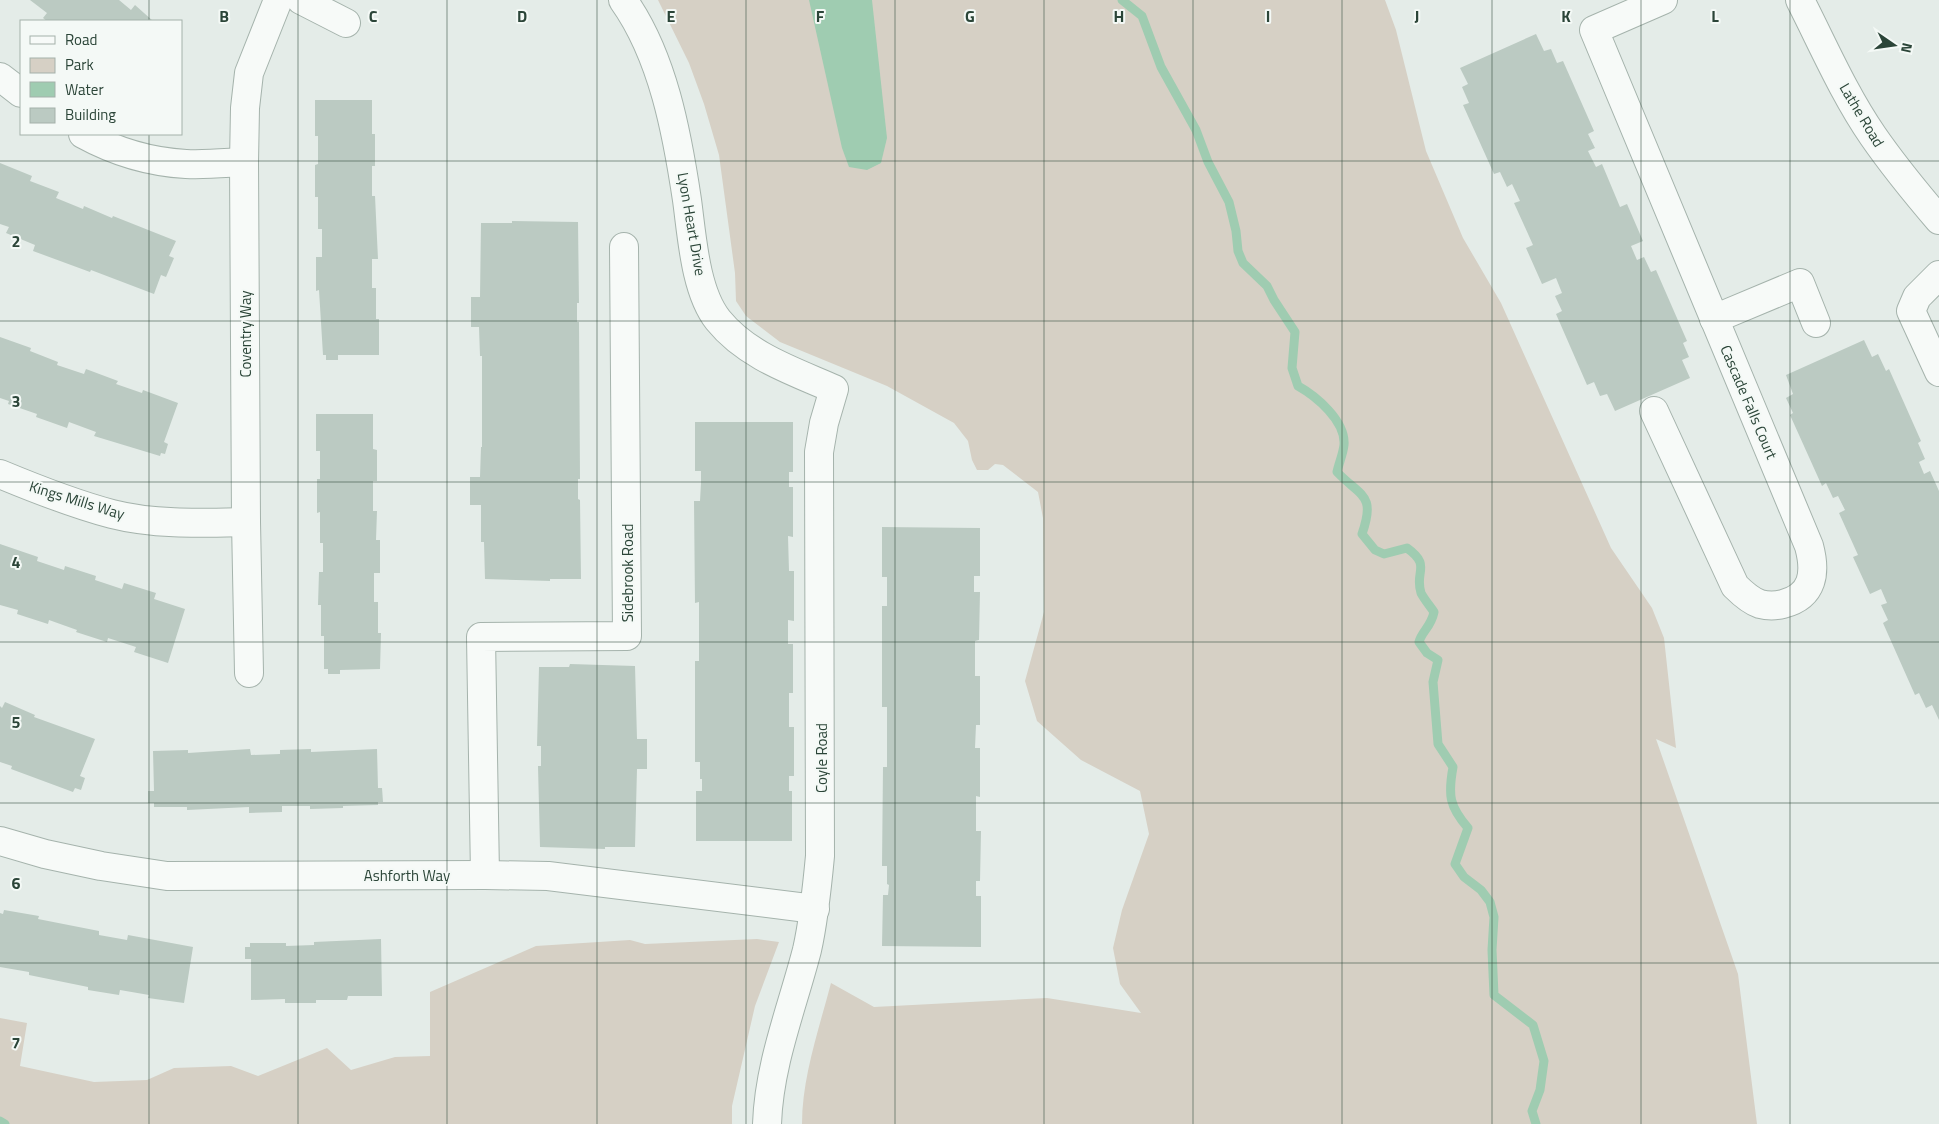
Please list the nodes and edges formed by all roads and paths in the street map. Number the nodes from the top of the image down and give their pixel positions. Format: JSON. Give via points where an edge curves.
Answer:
{"nodes":[{"id":1,"x":278,"y":0,"type":"edge"},
{"id":2,"x":301,"y":0,"type":"edge"},
{"id":3,"x":623,"y":0,"type":"edge"},
{"id":4,"x":1663,"y":0,"type":"edge"},
{"id":5,"x":1800,"y":0,"type":"edge"},
{"id":6,"x":346,"y":23,"type":"dead end"},
{"id":7,"x":0,"y":77,"type":"edge"},
{"id":8,"x":20,"y":92,"type":"edge"},
{"id":9,"x":85,"y":135,"type":"edge"},
{"id":10,"x":244,"y":162,"type":"junction"},
{"id":11,"x":1939,"y":220,"type":"edge"},
{"id":12,"x":624,"y":247,"type":"dead end"},
{"id":13,"x":1939,"y":275,"type":"edge"},
{"id":14,"x":1714,"y":319,"type":"junction"},
{"id":15,"x":1816,"y":323,"type":"dead end"},
{"id":16,"x":1939,"y":372,"type":"edge"},
{"id":17,"x":834,"y":389,"type":"joint"},
{"id":18,"x":1654,"y":411,"type":"dead end"},
{"id":19,"x":0,"y":474,"type":"edge"},
{"id":20,"x":246,"y":522,"type":"junction"},
{"id":21,"x":249,"y":673,"type":"dead end"},
{"id":22,"x":0,"y":841,"type":"edge"},
{"id":23,"x":485,"y":874,"type":"junction"},
{"id":24,"x":815,"y":909,"type":"junction"},
{"id":25,"x":767,"y":1124,"type":"edge"}],
"edges":[{"from":1,"to":10,"type":"street","name":"Coventry Way","via":[[249,73]]},
{"from":2,"to":6,"type":"street"},
{"from":3,"to":17,"type":"street","name":"Lyon Heart Drive","via":[[661,77],[679,149],[696,261],[704,293],[717,319],[736,339],[760,356]]},
{"from":4,"to":14,"type":"street","name":"Cascade Falls Court","via":[[1594,30]]},
{"from":5,"to":11,"type":"street","name":"Lathe Road","via":[[1872,134]]},
{"from":7,"to":8,"type":"street"},
{"from":9,"to":10,"type":"street","via":[[142,158],[186,164]]},
{"from":10,"to":20,"type":"street","name":"Coventry Way"},
{"from":12,"to":23,"type":"street","name":"Sidebrook Road","via":[[627,636],[481,637]]},
{"from":13,"to":16,"type":"street","via":[[1917,297],[1912,311]]},
{"from":14,"to":15,"type":"street","via":[[1800,283]]},
{"from":14,"to":18,"type":"street","name":"Cascade Falls Court","via":[[1809,546],[1814,563],[1804,594],[1773,606],[1759,604],[1735,586]]},
{"from":17,"to":24,"type":"street","name":"Coyle Road","via":[[818,452],[821,797]]},
{"from":19,"to":20,"type":"street","name":"Kings Mills Way","via":[[43,492],[113,514],[156,521]]},
{"from":20,"to":21,"type":"street","name":"Coventry Way"},
{"from":22,"to":23,"type":"street","name":"Ashforth Way","via":[[101,866],[167,876]]},
{"from":23,"to":24,"type":"street","name":"Ashforth Way","via":[[548,876]]},
{"from":24,"to":25,"type":"street","name":"Coyle Road","via":[[807,950],[778,1048]]}]}
